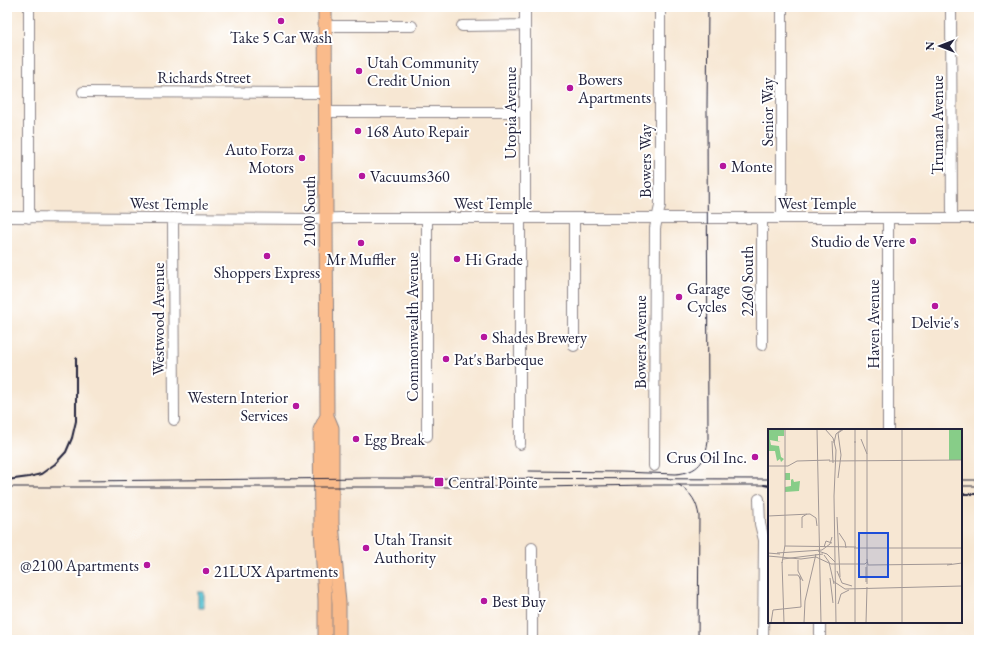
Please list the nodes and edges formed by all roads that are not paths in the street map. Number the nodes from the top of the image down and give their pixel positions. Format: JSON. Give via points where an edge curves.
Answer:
{"nodes":[{"id":1,"x":29,"y":7,"type":"edge"},
{"id":2,"x":325,"y":7,"type":"edge"},
{"id":3,"x":525,"y":7,"type":"edge"},
{"id":4,"x":660,"y":7,"type":"edge"},
{"id":5,"x":782,"y":7,"type":"edge"},
{"id":6,"x":952,"y":7,"type":"edge"},
{"id":7,"x":325,"y":26,"type":"junction"},
{"id":8,"x":412,"y":26,"type":"dead end"},
{"id":9,"x":462,"y":26,"type":"dead end"},
{"id":10,"x":525,"y":26,"type":"junction"},
{"id":11,"x":83,"y":92,"type":"dead end"},
{"id":12,"x":326,"y":93,"type":"junction"},
{"id":13,"x":326,"y":112,"type":"junction"},
{"id":14,"x":525,"y":112,"type":"junction"},
{"id":15,"x":7,"y":218,"type":"edge"},
{"id":16,"x":30,"y":218,"type":"junction"},
{"id":17,"x":173,"y":218,"type":"junction"},
{"id":18,"x":427,"y":218,"type":"junction"},
{"id":19,"x":523,"y":218,"type":"junction"},
{"id":20,"x":574,"y":218,"type":"junction"},
{"id":21,"x":657,"y":218,"type":"junction"},
{"id":22,"x":762,"y":218,"type":"junction"},
{"id":23,"x":782,"y":218,"type":"junction"},
{"id":24,"x":888,"y":218,"type":"junction"},
{"id":25,"x":952,"y":218,"type":"junction"},
{"id":26,"x":979,"y":218,"type":"edge"},
{"id":27,"x":326,"y":219,"type":"junction"},
{"id":28,"x":762,"y":345,"type":"dead end"},
{"id":29,"x":574,"y":346,"type":"dead end"},
{"id":30,"x":327,"y":416,"type":"junction"},
{"id":31,"x":174,"y":420,"type":"dead end"},
{"id":32,"x":888,"y":429,"type":"edge"},
{"id":33,"x":427,"y":436,"type":"dead end"},
{"id":34,"x":520,"y":444,"type":"dead end"},
{"id":35,"x":654,"y":466,"type":"dead end"},
{"id":36,"x":759,"y":499,"type":"dead end"},
{"id":37,"x":532,"y":548,"type":"dead end"},
{"id":38,"x":820,"y":623,"type":"edge"},
{"id":39,"x":325,"y":640,"type":"edge"},
{"id":40,"x":339,"y":640,"type":"edge"},
{"id":41,"x":532,"y":640,"type":"edge"},
{"id":42,"x":764,"y":640,"type":"edge"},
{"id":43,"x":820,"y":640,"type":"edge"}],
"edges":[{"from":1,"to":16,"type":"street"},
{"from":2,"to":7,"type":"main road","name":"2100 South"},
{"from":3,"to":10,"type":"street","name":"Utopia Avenue"},
{"from":4,"to":21,"type":"street","name":"Bowers Way","via":[[660,206]]},
{"from":5,"to":23,"type":"street","name":"Senior Way"},
{"from":6,"to":25,"type":"street","name":"Truman Avenue"},
{"from":7,"to":8,"type":"street"},
{"from":7,"to":12,"type":"main road","name":"2100 South"},
{"from":9,"to":10,"type":"street"},
{"from":10,"to":14,"type":"street","name":"Utopia Avenue"},
{"from":11,"to":12,"type":"street","name":"Richards Street"},
{"from":12,"to":13,"type":"main road","name":"2100 South"},
{"from":13,"to":14,"type":"street"},
{"from":13,"to":27,"type":"main road","name":"2100 South"},
{"from":14,"to":19,"type":"street","name":"Utopia Avenue"},
{"from":15,"to":16,"type":"street","name":"West Temple"},
{"from":16,"to":17,"type":"street","name":"West Temple"},
{"from":17,"to":27,"type":"street","name":"West Temple"},
{"from":17,"to":31,"type":"street","name":"Westwood Avenue"},
{"from":18,"to":19,"type":"street","name":"West Temple"},
{"from":18,"to":27,"type":"street","name":"West Temple"},
{"from":18,"to":33,"type":"street","name":"Commonwealth Avenue"},
{"from":19,"to":20,"type":"street","name":"West Temple"},
{"from":19,"to":34,"type":"street","name":"Utopia Avenue"},
{"from":20,"to":21,"type":"street","name":"West Temple"},
{"from":20,"to":29,"type":"street"},
{"from":21,"to":22,"type":"street","name":"West Temple"},
{"from":21,"to":35,"type":"street","name":"Bowers Avenue"},
{"from":22,"to":23,"type":"street","name":"West Temple"},
{"from":22,"to":28,"type":"street","name":"2260 South"},
{"from":23,"to":24,"type":"street","name":"West Temple"},
{"from":24,"to":25,"type":"street","name":"West Temple"},
{"from":24,"to":32,"type":"street","name":"Haven Avenue"},
{"from":25,"to":26,"type":"street","name":"West Temple"},
{"from":27,"to":30,"type":"main road","name":"2100 South"},
{"from":30,"to":39,"type":"main road","name":"2100 South","via":[[320,430]]},
{"from":30,"to":40,"type":"main road","name":"2100 South","via":[[332,428],[332,523],[339,603]]},
{"from":36,"to":42,"type":"street","via":[[760,524],[764,540]]},
{"from":37,"to":41,"type":"street"},
{"from":38,"to":43,"type":"street"}]}
